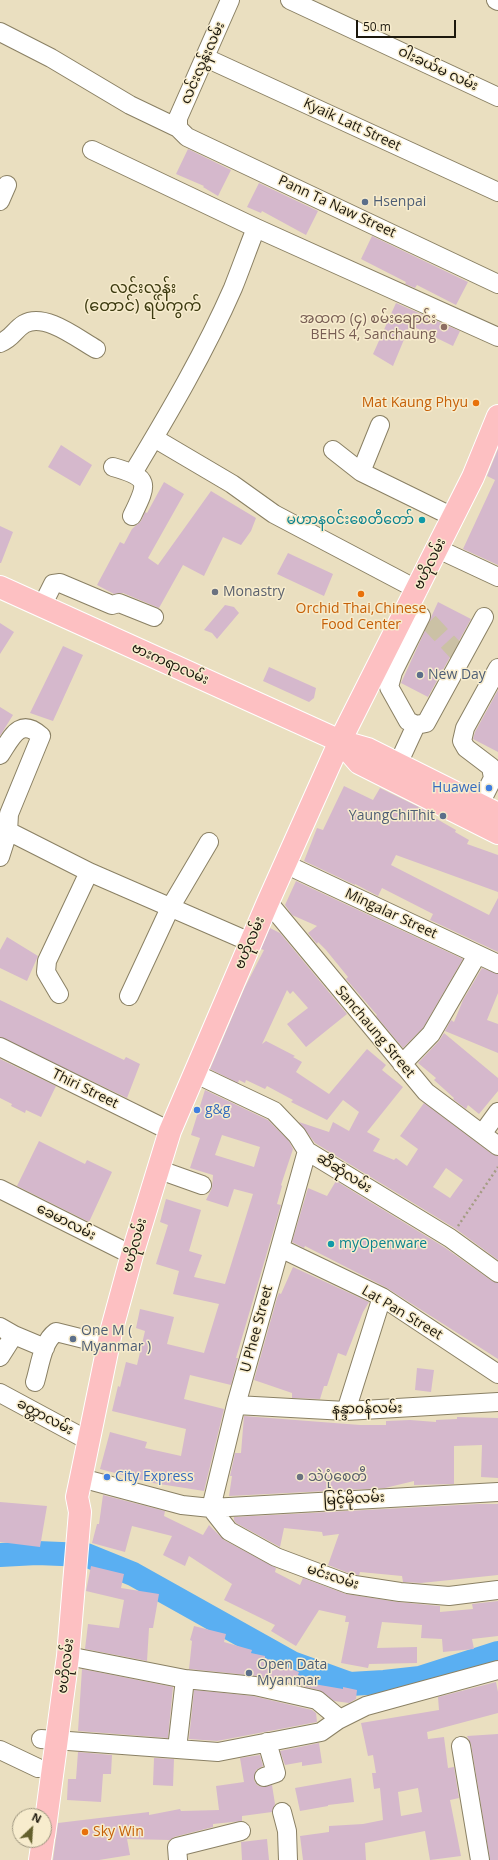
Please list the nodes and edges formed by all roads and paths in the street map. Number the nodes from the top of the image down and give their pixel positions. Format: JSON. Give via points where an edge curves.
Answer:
{"nodes":[{"id":1,"x":230,"y":0,"type":"edge"},
{"id":2,"x":290,"y":0,"type":"edge"},
{"id":3,"x":0,"y":32,"type":"edge"},
{"id":4,"x":206,"y":58,"type":"junction"},
{"id":5,"x":498,"y":97,"type":"edge"},
{"id":6,"x":178,"y":128,"type":"junction"},
{"id":7,"x":92,"y":150,"type":"dead end"},
{"id":8,"x":498,"y":192,"type":"edge"},
{"id":9,"x":256,"y":228,"type":"junction"},
{"id":10,"x":498,"y":284,"type":"edge"},
{"id":11,"x":498,"y":337,"type":"edge"},
{"id":12,"x":0,"y":343,"type":"edge"},
{"id":13,"x":96,"y":349,"type":"dead end"},
{"id":14,"x":497,"y":419,"type":"edge"},
{"id":15,"x":380,"y":425,"type":"dead end"},
{"id":16,"x":154,"y":438,"type":"junction"},
{"id":17,"x":333,"y":450,"type":"dead end"},
{"id":18,"x":113,"y":467,"type":"dead end"},
{"id":19,"x":361,"y":472,"type":"junction"},
{"id":20,"x":133,"y":473,"type":"junction"},
{"id":21,"x":132,"y":516,"type":"dead end"},
{"id":22,"x":453,"y":517,"type":"junction"},
{"id":23,"x":438,"y":549,"type":"junction"},
{"id":24,"x":498,"y":577,"type":"edge"},
{"id":25,"x":0,"y":587,"type":"edge"},
{"id":26,"x":42,"y":606,"type":"junction"},
{"id":27,"x":419,"y":609,"type":"junction"},
{"id":28,"x":154,"y":617,"type":"dead end"},
{"id":29,"x":484,"y":617,"type":"dead end"},
{"id":30,"x":498,"y":668,"type":"edge"},
{"id":31,"x":416,"y":725,"type":"junction"},
{"id":32,"x":340,"y":741,"type":"junction"},
{"id":33,"x":0,"y":756,"type":"edge"},
{"id":34,"x":398,"y":764,"type":"junction"},
{"id":35,"x":26,"y":772,"type":"junction"},
{"id":36,"x":483,"y":813,"type":"edge"},
{"id":37,"x":4,"y":829,"type":"edge"},
{"id":38,"x":498,"y":833,"type":"edge"},
{"id":39,"x":209,"y":842,"type":"dead end"},
{"id":40,"x":0,"y":857,"type":"edge"},
{"id":41,"x":285,"y":864,"type":"junction"},
{"id":42,"x":89,"y":872,"type":"junction"},
{"id":43,"x":268,"y":902,"type":"junction"},
{"id":44,"x":170,"y":908,"type":"junction"},
{"id":45,"x":250,"y":942,"type":"junction"},
{"id":46,"x":477,"y":955,"type":"junction"},
{"id":47,"x":498,"y":964,"type":"edge"},
{"id":48,"x":59,"y":994,"type":"dead end"},
{"id":49,"x":129,"y":996,"type":"dead end"},
{"id":50,"x":0,"y":1047,"type":"edge"},
{"id":51,"x":402,"y":1064,"type":"junction"},
{"id":52,"x":194,"y":1073,"type":"junction"},
{"id":53,"x":498,"y":1112,"type":"edge"},
{"id":54,"x":170,"y":1131,"type":"junction"},
{"id":55,"x":482,"y":1134,"type":"junction"},
{"id":56,"x":498,"y":1146,"type":"edge"},
{"id":57,"x":307,"y":1151,"type":"junction"},
{"id":58,"x":498,"y":1166,"type":"edge"},
{"id":59,"x":157,"y":1169,"type":"junction"},
{"id":60,"x":202,"y":1185,"type":"dead end"},
{"id":61,"x":0,"y":1189,"type":"edge"},
{"id":62,"x":450,"y":1238,"type":"junction"},
{"id":63,"x":280,"y":1248,"type":"junction"},
{"id":64,"x":132,"y":1255,"type":"junction"},
{"id":65,"x":498,"y":1273,"type":"edge"},
{"id":66,"x":382,"y":1298,"type":"junction"},
{"id":67,"x":7,"y":1331,"type":"edge"},
{"id":68,"x":108,"y":1345,"type":"junction"},
{"id":69,"x":45,"y":1348,"type":"junction"},
{"id":70,"x":0,"y":1357,"type":"edge"},
{"id":71,"x":498,"y":1374,"type":"edge"},
{"id":72,"x":35,"y":1382,"type":"dead end"},
{"id":73,"x":0,"y":1393,"type":"edge"},
{"id":74,"x":498,"y":1402,"type":"edge"},
{"id":75,"x":236,"y":1405,"type":"junction"},
{"id":76,"x":346,"y":1411,"type":"junction"},
{"id":77,"x":89,"y":1441,"type":"junction"},
{"id":78,"x":79,"y":1488,"type":"junction"},
{"id":79,"x":498,"y":1492,"type":"edge"},
{"id":80,"x":211,"y":1508,"type":"junction"},
{"id":81,"x":69,"y":1569,"type":"junction"},
{"id":82,"x":498,"y":1590,"type":"edge"},
{"id":83,"x":68,"y":1656,"type":"junction"},
{"id":84,"x":498,"y":1670,"type":"edge"},
{"id":85,"x":185,"y":1679,"type":"junction"},
{"id":86,"x":338,"y":1720,"type":"junction"},
{"id":87,"x":49,"y":1739,"type":"junction"},
{"id":88,"x":266,"y":1742,"type":"junction"},
{"id":89,"x":461,"y":1746,"type":"dead end"},
{"id":90,"x":177,"y":1749,"type":"junction"},
{"id":91,"x":0,"y":1750,"type":"edge"},
{"id":92,"x":38,"y":1768,"type":"junction"},
{"id":93,"x":264,"y":1778,"type":"dead end"},
{"id":94,"x":33,"y":1808,"type":"edge"},
{"id":95,"x":45,"y":1808,"type":"edge"},
{"id":96,"x":282,"y":1812,"type":"dead end"},
{"id":97,"x":241,"y":1832,"type":"dead end"},
{"id":98,"x":28,"y":1848,"type":"edge"},
{"id":99,"x":42,"y":1848,"type":"edge"},
{"id":100,"x":26,"y":1860,"type":"edge"},
{"id":101,"x":40,"y":1860,"type":"edge"},
{"id":102,"x":178,"y":1860,"type":"edge"},
{"id":103,"x":288,"y":1860,"type":"edge"},
{"id":104,"x":480,"y":1860,"type":"edge"}],
"edges":[{"from":1,"to":4,"type":"street","name":"လင်းလွန်းလမ်း"},
{"from":2,"to":5,"type":"street","name":"ဝါးခယ်မ လမ်း"},
{"from":3,"to":6,"type":"street","name":"Pann Ta Naw Street","via":[[51,58],[130,105]]},
{"from":4,"to":6,"type":"street","name":"လင်းလွန်းလမ်း","via":[[178,118]]},
{"from":4,"to":8,"type":"street","name":"Kyaik Latt Street"},
{"from":6,"to":10,"type":"street","name":"Pann Ta Naw Street","via":[[187,137]]},
{"from":7,"to":9,"type":"street"},
{"from":9,"to":11,"type":"street"},
{"from":9,"to":16,"type":"street","via":[[211,334]]},
{"from":12,"to":13,"type":"street","via":[[9,340],[24,324],[40,321],[55,325]]},
{"from":14,"to":22,"type":"main road","name":"ဗဟိုလမ်း"},
{"from":15,"to":19,"type":"street"},
{"from":16,"to":20,"type":"street"},
{"from":16,"to":27,"type":"street","via":[[232,484]]},
{"from":17,"to":19,"type":"street"},
{"from":18,"to":20,"type":"street"},
{"from":19,"to":22,"type":"street"},
{"from":20,"to":21,"type":"street","via":[[143,482],[144,490]]},
{"from":22,"to":23,"type":"main road","name":"ဗဟိုလမ်း"},
{"from":23,"to":24,"type":"street"},
{"from":23,"to":27,"type":"main road","name":"ဗဟိုလမ်း"},
{"from":25,"to":26,"type":"main road","name":"ဗားကရာလမ်း"},
{"from":26,"to":28,"type":"street","via":[[53,584],[60,583],[112,605],[118,603]]},
{"from":26,"to":32,"type":"main road","name":"ဗားကရာလမ်း"},
{"from":27,"to":31,"type":"street","via":[[389,687],[408,721]]},
{"from":27,"to":32,"type":"main road","name":"ဗဟိုလမ်း"},
{"from":29,"to":31,"type":"street","via":[[459,656],[426,723]]},
{"from":30,"to":36,"type":"street","via":[[465,728],[462,741],[466,748],[491,767],[493,778]]},
{"from":31,"to":34,"type":"street"},
{"from":32,"to":34,"type":"main road","name":"ဗားကရာလမ်း","via":[[368,749]]},
{"from":32,"to":36,"type":"main road","name":"ဗားကရာလမ်း","via":[[360,763]]},
{"from":32,"to":41,"type":"main road","name":"ဗဟိုလမ်း"},
{"from":33,"to":35,"type":"street"},
{"from":33,"to":35,"type":"street","via":[[20,728],[38,733],[41,736],[40,741]]},
{"from":34,"to":36,"type":"main road","name":"ဗားကရာလမ်း"},
{"from":35,"to":37,"type":"street"},
{"from":36,"to":38,"type":"main road","name":"ဗားကရာလမ်း"},
{"from":37,"to":40,"type":"street"},
{"from":37,"to":42,"type":"street"},
{"from":39,"to":44,"type":"street"},
{"from":41,"to":43,"type":"main road","name":"ဗဟိုလမ်း"},
{"from":41,"to":46,"type":"street","name":"Mingalar Street"},
{"from":42,"to":44,"type":"street"},
{"from":42,"to":48,"type":"street","via":[[47,961],[46,972]]},
{"from":43,"to":45,"type":"main road","name":"ဗဟိုလမ်း"},
{"from":43,"to":51,"type":"street","name":"Sanchaung Street"},
{"from":44,"to":45,"type":"street"},
{"from":44,"to":49,"type":"street"},
{"from":45,"to":52,"type":"main road","name":"ဗဟိုလမ်း"},
{"from":46,"to":47,"type":"street","name":"Mingalar Street"},
{"from":46,"to":51,"type":"street","via":[[431,1034]]},
{"from":50,"to":54,"type":"street","name":"Thiri Street"},
{"from":51,"to":55,"type":"street","name":"Sanchaung Street","via":[[426,1092]]},
{"from":52,"to":54,"type":"main road","name":"ဗဟိုလမ်း"},
{"from":52,"to":57,"type":"street","name":"ဆီဆုံလမ်း","via":[[274,1111],[297,1135]]},
{"from":53,"to":55,"type":"street"},
{"from":54,"to":59,"type":"main road","name":"ဗဟိုလမ်း"},
{"from":55,"to":56,"type":"street","name":"Sanchaung Street"},
{"from":57,"to":62,"type":"street","name":"ဆီဆုံလမ်း"},
{"from":57,"to":63,"type":"street","name":"U Phee Street"},
{"from":58,"to":62,"type":"path"},
{"from":59,"to":60,"type":"street"},
{"from":59,"to":64,"type":"main road","name":"ဗဟိုလမ်း"},
{"from":61,"to":64,"type":"street","name":"ခေမာလမ်း"},
{"from":62,"to":65,"type":"street","name":"ဆီဆုံလမ်း"},
{"from":63,"to":66,"type":"street","name":"Lat Pan Street"},
{"from":63,"to":75,"type":"street","name":"U Phee Street"},
{"from":64,"to":68,"type":"main road","name":"ဗဟိုလမ်း"},
{"from":66,"to":71,"type":"street","name":"Lat Pan Street"},
{"from":66,"to":76,"type":"street"},
{"from":67,"to":69,"type":"street"},
{"from":67,"to":70,"type":"street"},
{"from":68,"to":69,"type":"street","via":[[56,1332]]},
{"from":68,"to":77,"type":"main road","name":"ဗဟိုလမ်း"},
{"from":69,"to":72,"type":"street"},
{"from":73,"to":77,"type":"street","name":"ခတ္တာလမ်း"},
{"from":74,"to":76,"type":"street","name":"နန္ဒာ၀န်လမ်း"},
{"from":75,"to":76,"type":"street","name":"နန္ဒာ၀န်လမ်း"},
{"from":75,"to":80,"type":"street","name":"U Phee Street"},
{"from":77,"to":78,"type":"main road","name":"ဗဟိုလမ်း"},
{"from":78,"to":80,"type":"street","name":"မြင့်မိုလမ်း"},
{"from":78,"to":81,"type":"main road","name":"ဗဟိုလမ်း","via":[[80,1512],[72,1527]]},
{"from":79,"to":80,"type":"street","name":"မြင့်မိုလမ်း"},
{"from":80,"to":82,"type":"street","name":"မင်းလမ်း","via":[[229,1531],[276,1556],[348,1584],[449,1596]]},
{"from":81,"to":83,"type":"main road","name":"ဗဟိုလမ်း"},
{"from":81,"to":87,"type":"main road","name":"ဗဟိုလမ်း"},
{"from":83,"to":85,"type":"street"},
{"from":83,"to":87,"type":"main road","name":"ဗဟိုလမ်း"},
{"from":84,"to":86,"type":"street","via":[[366,1706]]},
{"from":85,"to":86,"type":"street","via":[[255,1686],[317,1700]]},
{"from":85,"to":90,"type":"street"},
{"from":86,"to":88,"type":"street","via":[[321,1732]]},
{"from":87,"to":90,"type":"street"},
{"from":87,"to":92,"type":"main road","name":"ဗဟိုလမ်း"},
{"from":87,"to":95,"type":"main road","name":"ဗဟိုလမ်း"},
{"from":88,"to":90,"type":"street","via":[[218,1752]]},
{"from":88,"to":93,"type":"street","via":[[276,1773]]},
{"from":89,"to":104,"type":"street"},
{"from":91,"to":92,"type":"street"},
{"from":92,"to":94,"type":"main road","name":"ဗဟိုလမ်း"},
{"from":96,"to":103,"type":"street"},
{"from":97,"to":102,"type":"street","via":[[177,1847]]},
{"from":98,"to":100,"type":"main road"},
{"from":99,"to":101,"type":"main road"}]}
